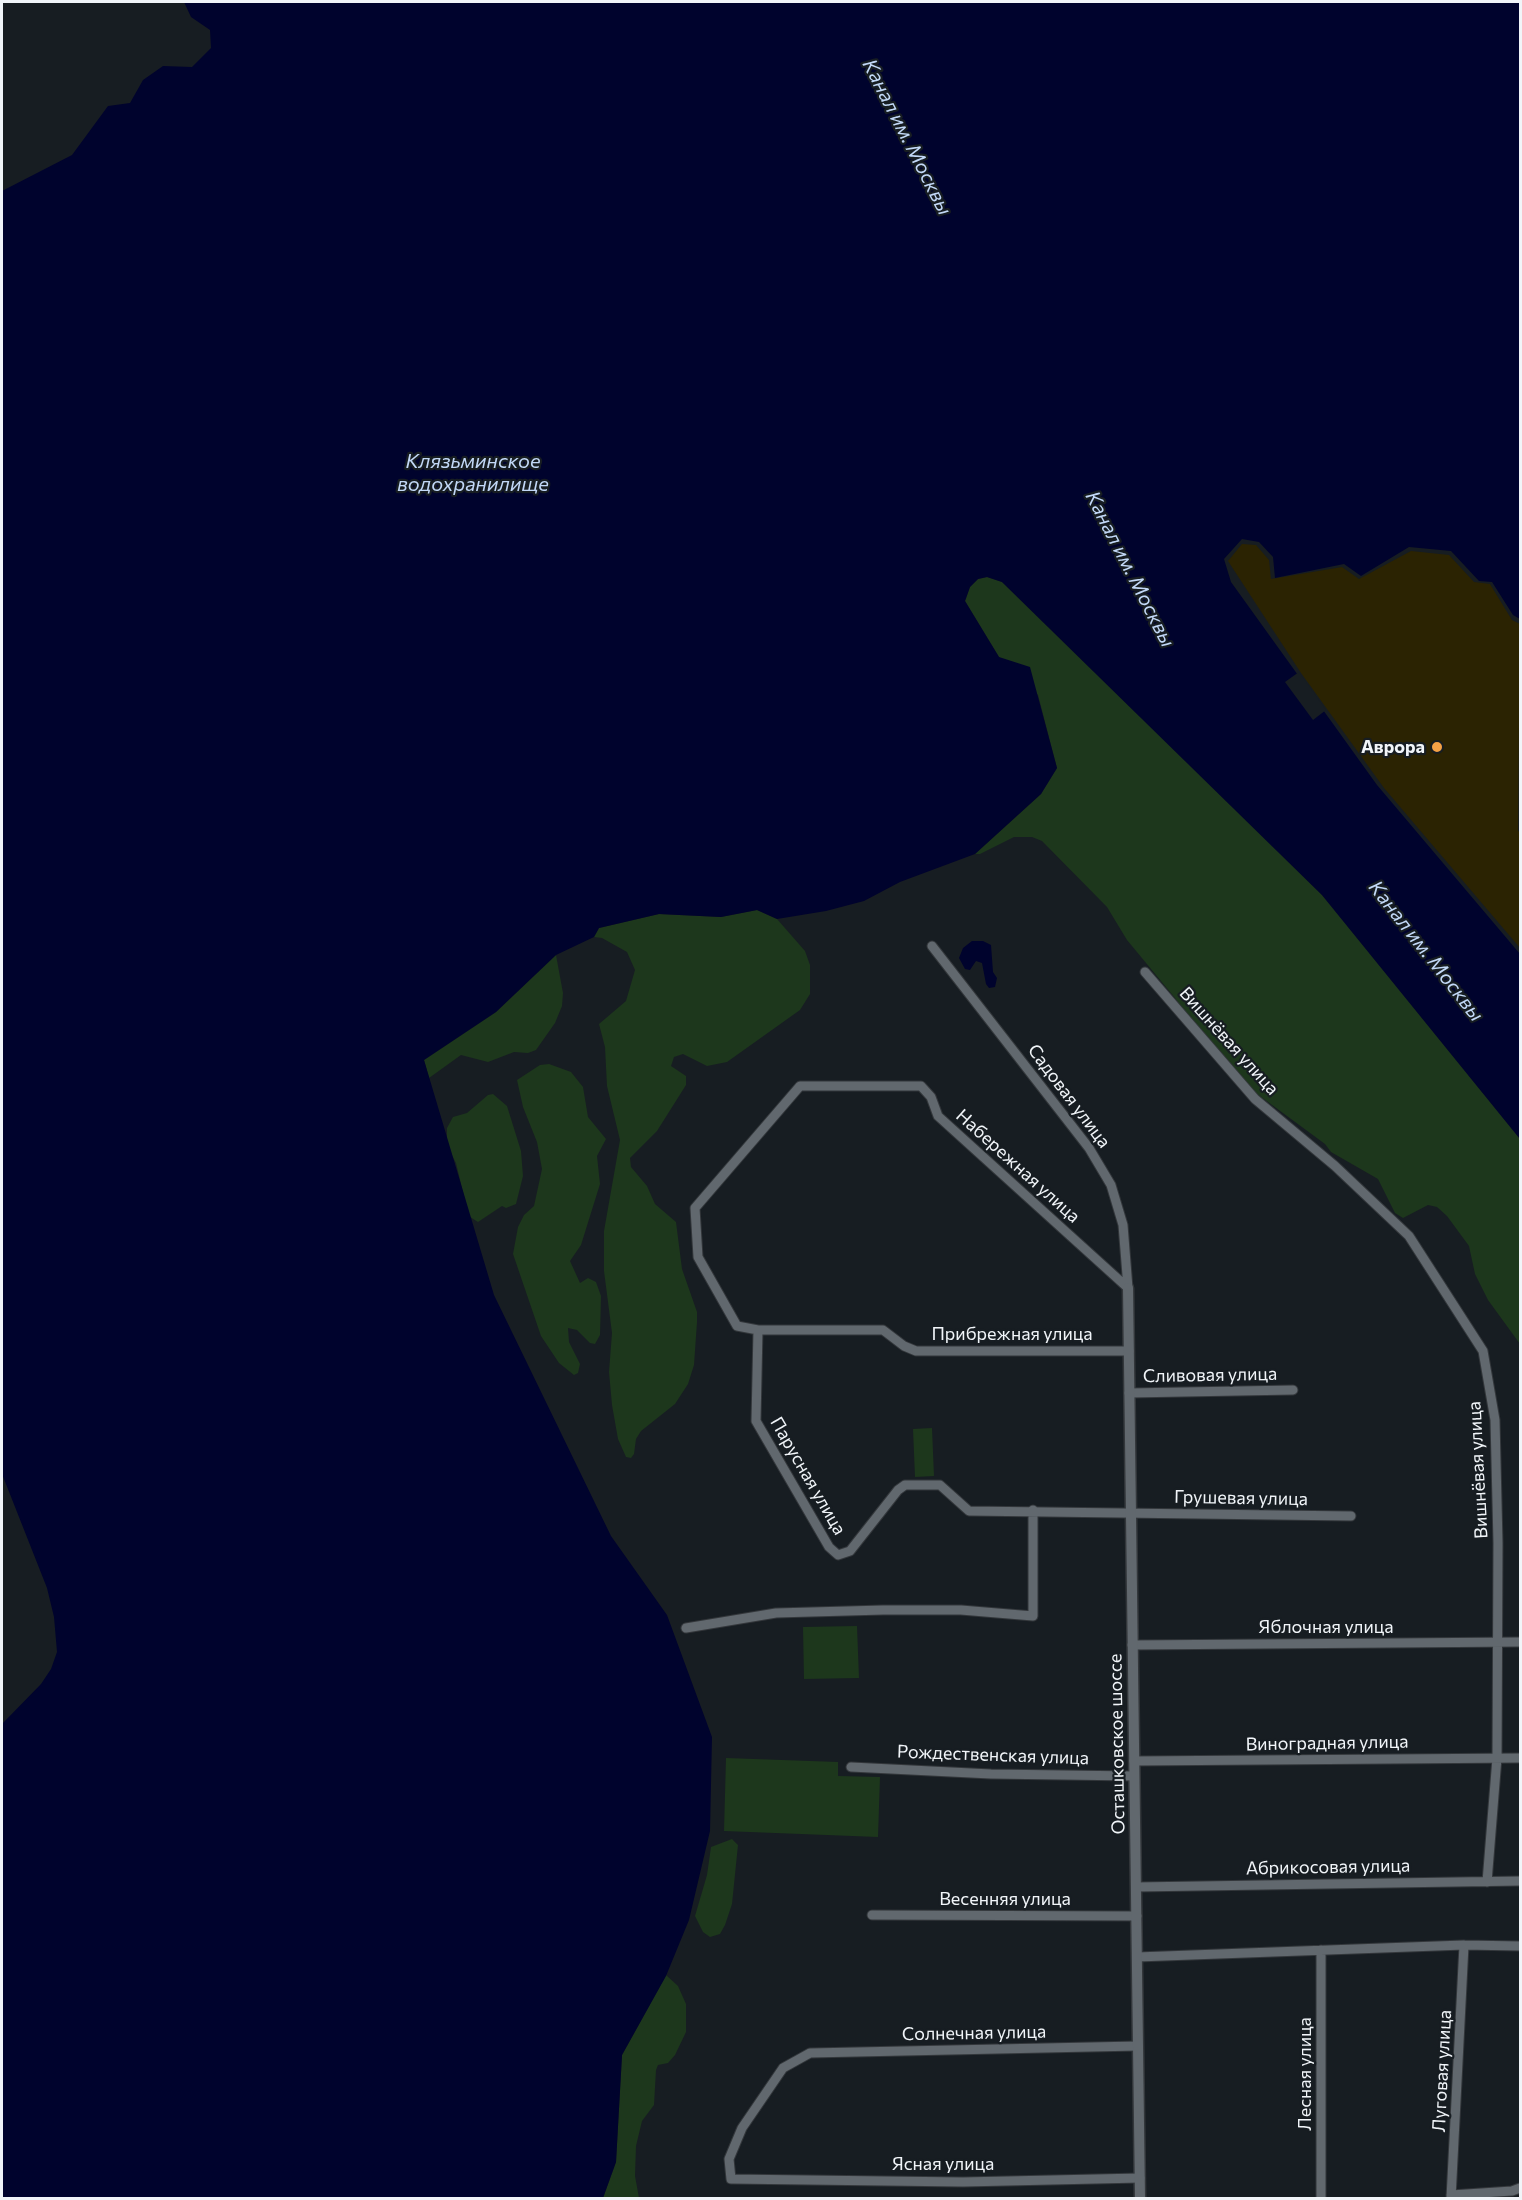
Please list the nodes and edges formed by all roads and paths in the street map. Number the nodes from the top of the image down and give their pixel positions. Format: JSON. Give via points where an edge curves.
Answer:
{"nodes":[{"id":1,"x":932,"y":946,"type":"dead end"},
{"id":2,"x":1145,"y":972,"type":"dead end"},
{"id":3,"x":1128,"y":1288,"type":"junction"},
{"id":4,"x":758,"y":1330,"type":"junction"},
{"id":5,"x":1129,"y":1351,"type":"junction"},
{"id":6,"x":1293,"y":1390,"type":"dead end"},
{"id":7,"x":1129,"y":1393,"type":"junction"},
{"id":8,"x":1033,"y":1510,"type":"junction"},
{"id":9,"x":1130,"y":1512,"type":"junction"},
{"id":10,"x":1351,"y":1516,"type":"dead end"},
{"id":11,"x":686,"y":1628,"type":"dead end"},
{"id":12,"x":1521,"y":1642,"type":"edge"},
{"id":13,"x":1496,"y":1643,"type":"junction"},
{"id":14,"x":1132,"y":1645,"type":"junction"},
{"id":15,"x":1497,"y":1758,"type":"junction"},
{"id":16,"x":1521,"y":1758,"type":"edge"},
{"id":17,"x":1134,"y":1761,"type":"junction"},
{"id":18,"x":850,"y":1767,"type":"dead end"},
{"id":19,"x":1134,"y":1776,"type":"junction"},
{"id":20,"x":1521,"y":1881,"type":"edge"},
{"id":21,"x":1487,"y":1882,"type":"junction"},
{"id":22,"x":1136,"y":1887,"type":"junction"},
{"id":23,"x":872,"y":1915,"type":"dead end"},
{"id":24,"x":1137,"y":1916,"type":"junction"},
{"id":25,"x":1464,"y":1945,"type":"junction"},
{"id":26,"x":1521,"y":1946,"type":"edge"},
{"id":27,"x":1321,"y":1950,"type":"junction"},
{"id":28,"x":1137,"y":1957,"type":"junction"},
{"id":29,"x":1138,"y":2046,"type":"junction"},
{"id":30,"x":1140,"y":2178,"type":"junction"},
{"id":31,"x":745,"y":2179,"type":"joint"},
{"id":32,"x":1521,"y":2188,"type":"edge"},
{"id":33,"x":1451,"y":2197,"type":"edge"},
{"id":34,"x":1140,"y":2199,"type":"edge"},
{"id":35,"x":1321,"y":2199,"type":"edge"}],
"edges":[{"from":1,"to":3,"type":"street","name":"Садовая улица","via":[[1089,1148],[1111,1185],[1123,1225]]},
{"from":2,"to":13,"type":"street","name":"Вишнёвая улица","via":[[1255,1099],[1335,1166],[1409,1236],[1483,1351],[1495,1420]]},
{"from":3,"to":4,"type":"street","name":"Набережная улица","via":[[938,1116],[931,1097],[921,1086],[800,1086],[695,1208],[698,1257],[736,1326]]},
{"from":3,"to":5,"type":"street","name":"Осташковское шоссе"},
{"from":4,"to":5,"type":"street","name":"Прибрежная улица","via":[[883,1330],[916,1351]]},
{"from":4,"to":8,"type":"street","name":"Парусная улица","via":[[756,1421],[838,1555],[850,1551],[906,1485],[940,1485],[969,1511]]},
{"from":5,"to":7,"type":"street","name":"Осташковское шоссе"},
{"from":6,"to":7,"type":"street","name":"Сливовая улица"},
{"from":7,"to":9,"type":"street","name":"Осташковское шоссе"},
{"from":8,"to":9,"type":"street","name":"Парусная улица"},
{"from":8,"to":11,"type":"street","via":[[1033,1616],[961,1610],[776,1613]]},
{"from":9,"to":10,"type":"street","name":"Грушевая улица"},
{"from":9,"to":14,"type":"street","name":"Осташковское шоссе"},
{"from":12,"to":13,"type":"street","name":"Яблочная улица"},
{"from":13,"to":14,"type":"street","name":"Яблочная улица"},
{"from":13,"to":15,"type":"street","name":"Вишнёвая улица"},
{"from":14,"to":17,"type":"street","name":"Осташковское шоссе"},
{"from":15,"to":16,"type":"street","name":"Виноградная улица"},
{"from":15,"to":17,"type":"street","name":"Виноградная улица"},
{"from":15,"to":21,"type":"street","name":"Вишнёвая улица"},
{"from":17,"to":19,"type":"street","name":"Осташковское шоссе"},
{"from":18,"to":19,"type":"street","name":"Рождественская улица"},
{"from":19,"to":22,"type":"street","name":"Осташковское шоссе"},
{"from":20,"to":21,"type":"street","name":"Абрикосовая улица"},
{"from":21,"to":22,"type":"street","name":"Абрикосовая улица"},
{"from":22,"to":24,"type":"street","name":"Осташковское шоссе"},
{"from":23,"to":24,"type":"street","name":"Весенняя улица"},
{"from":24,"to":28,"type":"street","name":"Осташковское шоссе"},
{"from":25,"to":26,"type":"street"},
{"from":25,"to":27,"type":"street"},
{"from":25,"to":33,"type":"street","name":"Луговая улица"},
{"from":27,"to":28,"type":"street"},
{"from":27,"to":35,"type":"street","name":"Лесная улица"},
{"from":28,"to":29,"type":"street","name":"Осташковское шоссе"},
{"from":29,"to":30,"type":"street","name":"Осташковское шоссе"},
{"from":29,"to":31,"type":"street","name":"Солнечная улица","via":[[810,2053],[783,2068],[742,2128],[729,2159],[731,2179]]},
{"from":30,"to":31,"type":"street","name":"Ясная улица","via":[[963,2182]]},
{"from":30,"to":34,"type":"street","name":"Осташковское шоссе"},
{"from":32,"to":33,"type":"street"}]}
